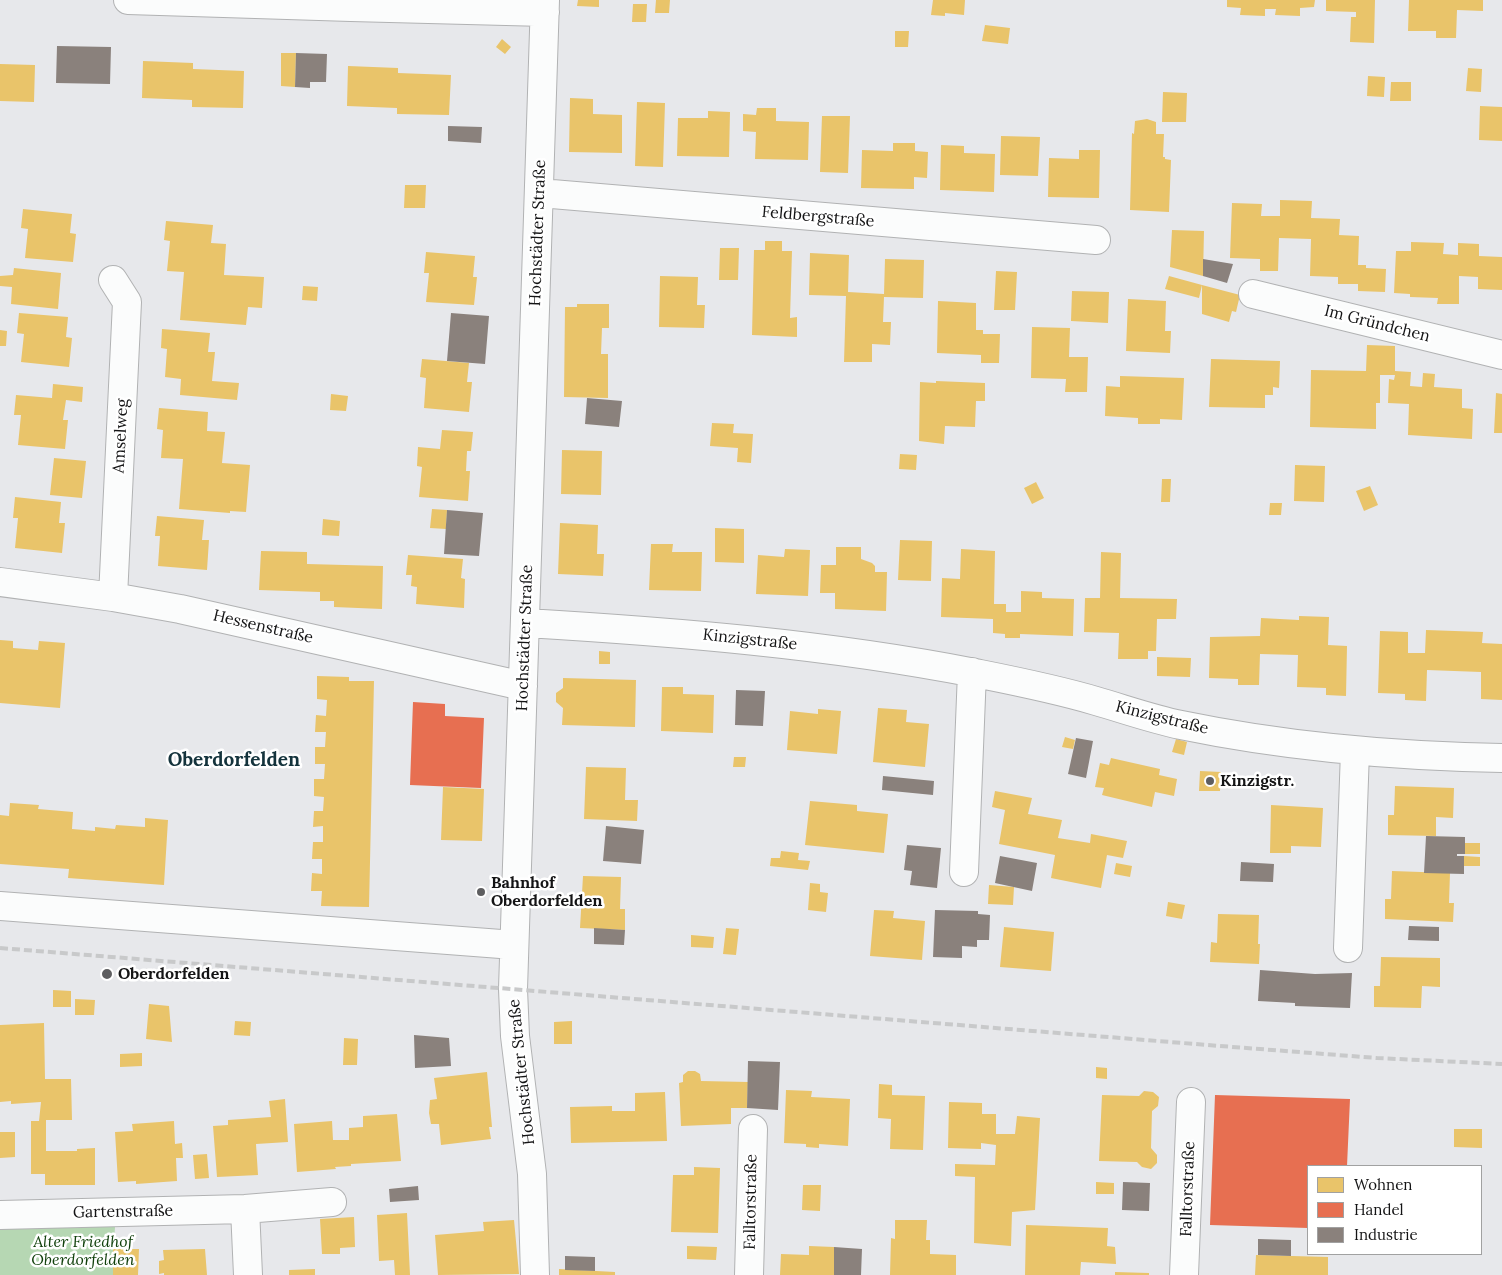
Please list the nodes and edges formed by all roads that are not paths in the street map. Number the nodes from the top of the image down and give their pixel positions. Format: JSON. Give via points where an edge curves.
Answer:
{"nodes":[{"id":1,"x":128,"y":0,"type":"edge"},
{"id":2,"x":351,"y":4,"type":"edge"},
{"id":3,"x":545,"y":6,"type":"edge"},
{"id":4,"x":540,"y":193,"type":"junction"},
{"id":5,"x":1096,"y":240,"type":"dead end"},
{"id":6,"x":113,"y":280,"type":"dead end"},
{"id":7,"x":1253,"y":294,"type":"dead end"},
{"id":8,"x":1502,"y":355,"type":"edge"},
{"id":9,"x":0,"y":582,"type":"edge"},
{"id":10,"x":113,"y":597,"type":"junction"},
{"id":11,"x":526,"y":623,"type":"junction"},
{"id":12,"x":972,"y":672,"type":"junction"},
{"id":13,"x":523,"y":686,"type":"junction"},
{"id":14,"x":1355,"y":751,"type":"junction"},
{"id":15,"x":1502,"y":758,"type":"edge"},
{"id":16,"x":964,"y":872,"type":"dead end"},
{"id":17,"x":0,"y":906,"type":"edge"},
{"id":18,"x":514,"y":945,"type":"junction"},
{"id":19,"x":1348,"y":948,"type":"dead end"},
{"id":20,"x":1191,"y":1102,"type":"dead end"},
{"id":21,"x":753,"y":1129,"type":"dead end"},
{"id":22,"x":332,"y":1202,"type":"dead end"},
{"id":23,"x":245,"y":1209,"type":"junction"},
{"id":24,"x":0,"y":1215,"type":"edge"},
{"id":25,"x":248,"y":1275,"type":"edge"},
{"id":26,"x":536,"y":1275,"type":"edge"},
{"id":27,"x":749,"y":1275,"type":"edge"},
{"id":28,"x":1184,"y":1275,"type":"edge"}],
"edges":[{"from":1,"to":2,"type":"street"},
{"from":2,"to":3,"type":"street"},
{"from":3,"to":4,"type":"street","name":"Hochstädter Straße"},
{"from":4,"to":5,"type":"street","name":"Feldbergstraße"},
{"from":4,"to":11,"type":"street","name":"Hochstädter Straße"},
{"from":6,"to":10,"type":"street","name":"Amselweg","via":[[127,302]]},
{"from":7,"to":8,"type":"street","name":"Im Gründchen"},
{"from":9,"to":10,"type":"street","name":"Hessenstraße"},
{"from":10,"to":13,"type":"street","name":"Hessenstraße","via":[[180,608]]},
{"from":11,"to":12,"type":"street","name":"Kinzigstraße","via":[[736,638],[893,658]]},
{"from":11,"to":13,"type":"street","name":"Hochstädter Straße"},
{"from":12,"to":14,"type":"street","name":"Kinzigstraße","via":[[1060,691],[1179,725]]},
{"from":12,"to":16,"type":"street"},
{"from":13,"to":18,"type":"street","name":"Hochstädter Straße"},
{"from":14,"to":15,"type":"street","name":"Kinzigstraße"},
{"from":14,"to":19,"type":"street"},
{"from":17,"to":18,"type":"street"},
{"from":18,"to":26,"type":"street","name":"Hochstädter Straße","via":[[515,1036],[532,1174]]},
{"from":20,"to":28,"type":"street","name":"Falltorstraße"},
{"from":21,"to":27,"type":"street","name":"Falltorstraße"},
{"from":22,"to":23,"type":"street","name":"Gartenstraße"},
{"from":23,"to":24,"type":"street","name":"Gartenstraße"},
{"from":23,"to":25,"type":"street"}]}
